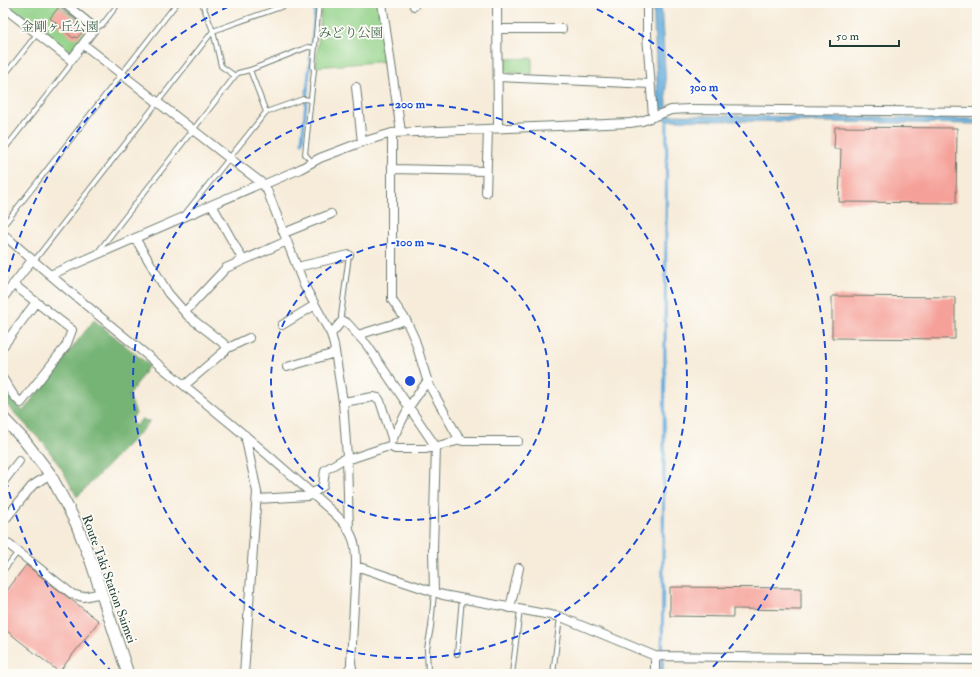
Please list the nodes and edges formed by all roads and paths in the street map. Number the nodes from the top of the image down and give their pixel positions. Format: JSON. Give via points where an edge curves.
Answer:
{"nodes":[{"id":1,"x":7,"y":3,"type":"edge"},
{"id":2,"x":64,"y":3,"type":"edge"},
{"id":3,"x":119,"y":3,"type":"edge"},
{"id":4,"x":177,"y":3,"type":"edge"},
{"id":5,"x":202,"y":3,"type":"edge"},
{"id":6,"x":292,"y":3,"type":"edge"},
{"id":7,"x":319,"y":3,"type":"edge"},
{"id":8,"x":382,"y":3,"type":"edge"},
{"id":9,"x":497,"y":3,"type":"edge"},
{"id":10,"x":647,"y":3,"type":"edge"},
{"id":11,"x":3,"y":7,"type":"edge"},
{"id":12,"x":95,"y":28,"type":"junction"},
{"id":13,"x":498,"y":29,"type":"junction"},
{"id":14,"x":562,"y":29,"type":"dead end"},
{"id":15,"x":212,"y":31,"type":"junction"},
{"id":16,"x":37,"y":34,"type":"junction"},
{"id":17,"x":83,"y":44,"type":"junction"},
{"id":18,"x":315,"y":48,"type":"junction"},
{"id":19,"x":71,"y":60,"type":"junction"},
{"id":20,"x":250,"y":70,"type":"junction"},
{"id":21,"x":121,"y":74,"type":"junction"},
{"id":22,"x":235,"y":76,"type":"junction"},
{"id":23,"x":3,"y":77,"type":"edge"},
{"id":24,"x":498,"y":77,"type":"junction"},
{"id":25,"x":650,"y":84,"type":"junction"},
{"id":26,"x":356,"y":87,"type":"dead end"},
{"id":27,"x":311,"y":100,"type":"junction"},
{"id":28,"x":157,"y":102,"type":"junction"},
{"id":29,"x":266,"y":112,"type":"junction"},
{"id":30,"x":977,"y":112,"type":"edge"},
{"id":31,"x":656,"y":115,"type":"junction"},
{"id":32,"x":498,"y":128,"type":"junction"},
{"id":33,"x":488,"y":129,"type":"junction"},
{"id":34,"x":193,"y":130,"type":"junction"},
{"id":35,"x":401,"y":132,"type":"junction"},
{"id":36,"x":392,"y":133,"type":"junction"},
{"id":37,"x":362,"y":142,"type":"junction"},
{"id":38,"x":3,"y":151,"type":"edge"},
{"id":39,"x":229,"y":158,"type":"junction"},
{"id":40,"x":312,"y":162,"type":"junction"},
{"id":41,"x":392,"y":169,"type":"junction"},
{"id":42,"x":486,"y":171,"type":"junction"},
{"id":43,"x":262,"y":184,"type":"junction"},
{"id":44,"x":486,"y":193,"type":"dead end"},
{"id":45,"x":212,"y":205,"type":"junction"},
{"id":46,"x":331,"y":214,"type":"dead end"},
{"id":47,"x":182,"y":218,"type":"junction"},
{"id":48,"x":3,"y":226,"type":"edge"},
{"id":49,"x":284,"y":233,"type":"junction"},
{"id":50,"x":3,"y":234,"type":"edge"},
{"id":51,"x":135,"y":238,"type":"junction"},
{"id":52,"x":287,"y":241,"type":"junction"},
{"id":53,"x":95,"y":255,"type":"junction"},
{"id":54,"x":349,"y":256,"type":"joint"},
{"id":55,"x":243,"y":260,"type":"junction"},
{"id":56,"x":33,"y":261,"type":"junction"},
{"id":57,"x":297,"y":266,"type":"junction"},
{"id":58,"x":50,"y":275,"type":"junction"},
{"id":59,"x":13,"y":284,"type":"junction"},
{"id":60,"x":4,"y":294,"type":"edge"},
{"id":61,"x":36,"y":302,"type":"junction"},
{"id":62,"x":315,"y":305,"type":"junction"},
{"id":63,"x":185,"y":312,"type":"junction"},
{"id":64,"x":406,"y":320,"type":"junction"},
{"id":65,"x":342,"y":321,"type":"junction"},
{"id":66,"x":282,"y":325,"type":"dead end"},
{"id":67,"x":331,"y":334,"type":"junction"},
{"id":68,"x":358,"y":335,"type":"junction"},
{"id":69,"x":249,"y":338,"type":"dead end"},
{"id":70,"x":3,"y":346,"type":"edge"},
{"id":71,"x":228,"y":348,"type":"junction"},
{"id":72,"x":335,"y":353,"type":"junction"},
{"id":73,"x":287,"y":367,"type":"dead end"},
{"id":74,"x":3,"y":379,"type":"edge"},
{"id":75,"x":428,"y":380,"type":"junction"},
{"id":76,"x":185,"y":385,"type":"junction"},
{"id":77,"x":343,"y":402,"type":"junction"},
{"id":78,"x":409,"y":407,"type":"junction"},
{"id":79,"x":3,"y":418,"type":"edge"},
{"id":80,"x":245,"y":436,"type":"junction"},
{"id":81,"x":392,"y":438,"type":"junction"},
{"id":82,"x":461,"y":440,"type":"junction"},
{"id":83,"x":518,"y":441,"type":"dead end"},
{"id":84,"x":389,"y":446,"type":"junction"},
{"id":85,"x":436,"y":447,"type":"junction"},
{"id":86,"x":347,"y":458,"type":"junction"},
{"id":87,"x":19,"y":461,"type":"dead end"},
{"id":88,"x":50,"y":474,"type":"junction"},
{"id":89,"x":3,"y":482,"type":"edge"},
{"id":90,"x":313,"y":494,"type":"junction"},
{"id":91,"x":257,"y":499,"type":"junction"},
{"id":92,"x":3,"y":522,"type":"edge"},
{"id":93,"x":349,"y":531,"type":"junction"},
{"id":94,"x":3,"y":540,"type":"edge"},
{"id":95,"x":18,"y":552,"type":"junction"},
{"id":96,"x":356,"y":566,"type":"junction"},
{"id":97,"x":519,"y":568,"type":"dead end"},
{"id":98,"x":3,"y":571,"type":"edge"},
{"id":99,"x":102,"y":592,"type":"junction"},
{"id":100,"x":434,"y":592,"type":"junction"},
{"id":101,"x":462,"y":598,"type":"junction"},
{"id":102,"x":510,"y":608,"type":"junction"},
{"id":103,"x":520,"y":610,"type":"junction"},
{"id":104,"x":560,"y":617,"type":"junction"},
{"id":105,"x":458,"y":654,"type":"dead end"},
{"id":106,"x":655,"y":656,"type":"junction"},
{"id":107,"x":977,"y":660,"type":"edge"},
{"id":108,"x":351,"y":663,"type":"junction"},
{"id":109,"x":427,"y":673,"type":"edge"},
{"id":110,"x":128,"y":674,"type":"edge"},
{"id":111,"x":244,"y":674,"type":"edge"},
{"id":112,"x":346,"y":674,"type":"edge"},
{"id":113,"x":353,"y":674,"type":"edge"},
{"id":114,"x":434,"y":674,"type":"edge"},
{"id":115,"x":512,"y":674,"type":"edge"},
{"id":116,"x":553,"y":674,"type":"edge"},
{"id":117,"x":655,"y":674,"type":"edge"}],
"edges":[{"from":1,"to":11,"type":"street"},
{"from":2,"to":12,"type":"street"},
{"from":3,"to":12,"type":"lane","via":[[102,25]]},
{"from":4,"to":21,"type":"lane"},
{"from":5,"to":15,"type":"lane"},
{"from":6,"to":15,"type":"lane"},
{"from":7,"to":18,"type":"lane"},
{"from":8,"to":35,"type":"street"},
{"from":9,"to":13,"type":"street"},
{"from":10,"to":25,"type":"street"},
{"from":11,"to":16,"type":"street"},
{"from":12,"to":17,"type":"street"},
{"from":13,"to":14,"type":"street"},
{"from":13,"to":24,"type":"street"},
{"from":15,"to":22,"type":"lane","via":[[221,66]]},
{"from":15,"to":28,"type":"lane"},
{"from":16,"to":19,"type":"street"},
{"from":16,"to":23,"type":"lane"},
{"from":17,"to":19,"type":"street"},
{"from":17,"to":21,"type":"street"},
{"from":18,"to":20,"type":"lane","via":[[308,47]]},
{"from":18,"to":27,"type":"lane"},
{"from":19,"to":38,"type":"lane","via":[[69,67]]},
{"from":20,"to":22,"type":"lane"},
{"from":20,"to":29,"type":"lane"},
{"from":21,"to":28,"type":"street"},
{"from":21,"to":48,"type":"lane"},
{"from":22,"to":34,"type":"lane"},
{"from":24,"to":25,"type":"street"},
{"from":24,"to":32,"type":"street"},
{"from":25,"to":31,"type":"street"},
{"from":26,"to":37,"type":"street"},
{"from":27,"to":29,"type":"lane","via":[[303,99]]},
{"from":27,"to":40,"type":"lane","via":[[305,154]]},
{"from":28,"to":34,"type":"street"},
{"from":28,"to":56,"type":"lane"},
{"from":29,"to":39,"type":"lane"},
{"from":30,"to":31,"type":"street","via":[[689,109],[671,110]]},
{"from":31,"to":32,"type":"street","via":[[630,123]]},
{"from":32,"to":33,"type":"street"},
{"from":33,"to":35,"type":"street"},
{"from":33,"to":42,"type":"street"},
{"from":34,"to":39,"type":"street"},
{"from":34,"to":53,"type":"lane"},
{"from":35,"to":36,"type":"street"},
{"from":36,"to":37,"type":"street"},
{"from":36,"to":41,"type":"street"},
{"from":37,"to":40,"type":"street"},
{"from":39,"to":43,"type":"street"},
{"from":39,"to":47,"type":"lane"},
{"from":40,"to":43,"type":"street"},
{"from":41,"to":42,"type":"street"},
{"from":41,"to":64,"type":"street","via":[[392,300]]},
{"from":42,"to":44,"type":"street"},
{"from":43,"to":45,"type":"street"},
{"from":43,"to":49,"type":"street","via":[[267,190]]},
{"from":45,"to":47,"type":"street"},
{"from":45,"to":55,"type":"street"},
{"from":46,"to":49,"type":"street"},
{"from":47,"to":51,"type":"street"},
{"from":49,"to":52,"type":"street"},
{"from":50,"to":56,"type":"street"},
{"from":51,"to":53,"type":"street"},
{"from":51,"to":63,"type":"street","via":[[168,293]]},
{"from":52,"to":55,"type":"street"},
{"from":52,"to":57,"type":"street"},
{"from":53,"to":58,"type":"street"},
{"from":54,"to":57,"type":"street"},
{"from":54,"to":65,"type":"lane"},
{"from":55,"to":63,"type":"street","via":[[226,268]]},
{"from":56,"to":58,"type":"street"},
{"from":56,"to":59,"type":"street"},
{"from":57,"to":62,"type":"street"},
{"from":58,"to":76,"type":"street"},
{"from":59,"to":60,"type":"street"},
{"from":59,"to":61,"type":"street"},
{"from":61,"to":70,"type":"street"},
{"from":61,"to":74,"type":"street","via":[[72,330],[66,346],[21,403]]},
{"from":62,"to":66,"type":"street"},
{"from":62,"to":67,"type":"street"},
{"from":63,"to":71,"type":"street"},
{"from":64,"to":68,"type":"street"},
{"from":64,"to":75,"type":"street"},
{"from":65,"to":67,"type":"street"},
{"from":65,"to":68,"type":"street"},
{"from":67,"to":72,"type":"street"},
{"from":68,"to":78,"type":"street"},
{"from":69,"to":71,"type":"street"},
{"from":71,"to":76,"type":"street"},
{"from":72,"to":73,"type":"street"},
{"from":72,"to":77,"type":"street"},
{"from":75,"to":78,"type":"street"},
{"from":75,"to":82,"type":"street"},
{"from":76,"to":80,"type":"street"},
{"from":77,"to":81,"type":"street","via":[[378,398]]},
{"from":77,"to":86,"type":"street"},
{"from":78,"to":81,"type":"street"},
{"from":78,"to":85,"type":"street"},
{"from":79,"to":88,"type":"main road","name":"Route Taki Station Saimei"},
{"from":80,"to":90,"type":"street"},
{"from":80,"to":91,"type":"street"},
{"from":81,"to":84,"type":"street"},
{"from":82,"to":83,"type":"street"},
{"from":82,"to":85,"type":"street"},
{"from":84,"to":85,"type":"street","via":[[395,450]]},
{"from":84,"to":86,"type":"street"},
{"from":85,"to":100,"type":"street"},
{"from":86,"to":90,"type":"street","via":[[325,470],[324,486]]},
{"from":86,"to":93,"type":"street"},
{"from":87,"to":89,"type":"street"},
{"from":88,"to":92,"type":"street","via":[[32,486]]},
{"from":88,"to":99,"type":"main road","name":"Route Taki Station Saimei","via":[[76,524]]},
{"from":90,"to":91,"type":"street"},
{"from":90,"to":93,"type":"street"},
{"from":91,"to":111,"type":"street"},
{"from":93,"to":96,"type":"street","via":[[356,552]]},
{"from":94,"to":95,"type":"street"},
{"from":95,"to":98,"type":"lane"},
{"from":95,"to":99,"type":"street","via":[[72,594],[83,597]]},
{"from":96,"to":100,"type":"street"},
{"from":96,"to":108,"type":"street"},
{"from":97,"to":102,"type":"street"},
{"from":99,"to":110,"type":"main road","name":"Route Taki Station Saimei"},
{"from":100,"to":101,"type":"street"},
{"from":100,"to":109,"type":"lane","via":[[427,649]]},
{"from":101,"to":102,"type":"street"},
{"from":101,"to":105,"type":"lane"},
{"from":102,"to":103,"type":"street"},
{"from":103,"to":104,"type":"street"},
{"from":103,"to":115,"type":"lane"},
{"from":104,"to":106,"type":"street"},
{"from":104,"to":116,"type":"lane"},
{"from":106,"to":107,"type":"street"},
{"from":106,"to":117,"type":"street"},
{"from":108,"to":112,"type":"lane"},
{"from":108,"to":113,"type":"street"},
{"from":109,"to":114,"type":"lane"}]}
